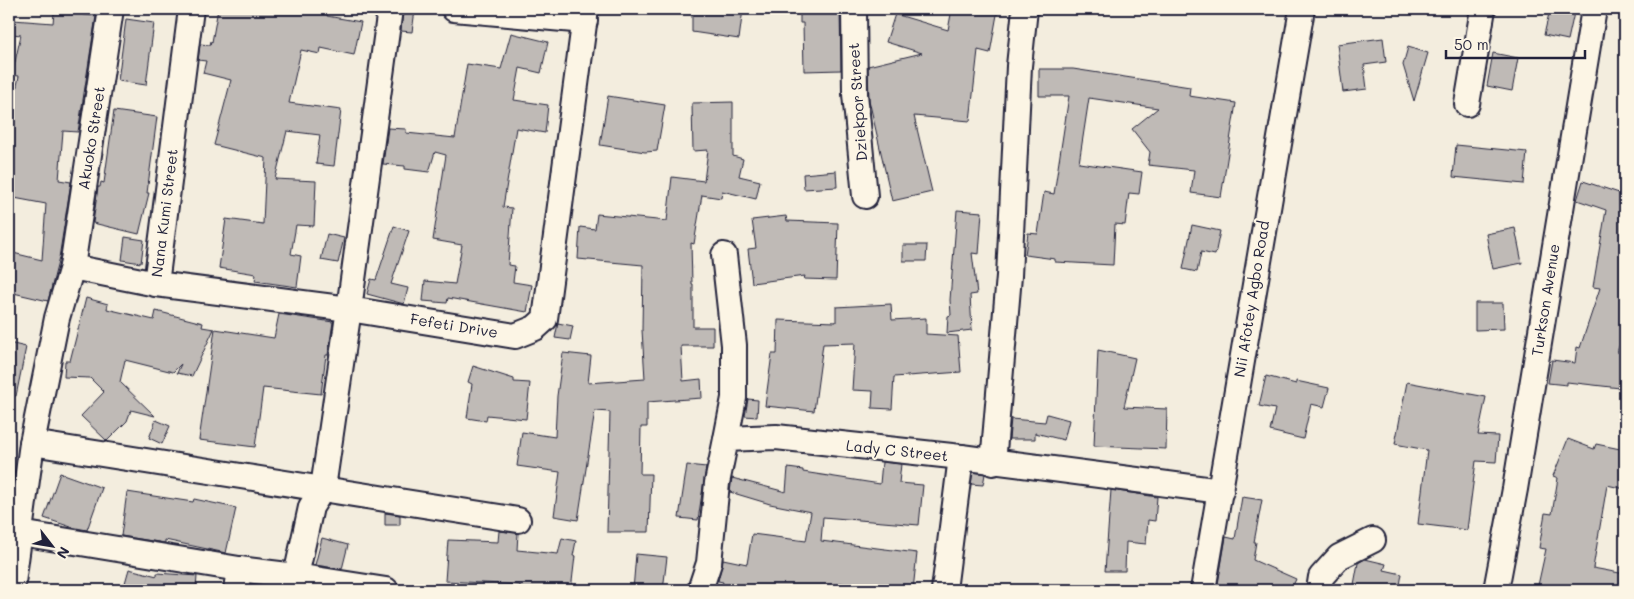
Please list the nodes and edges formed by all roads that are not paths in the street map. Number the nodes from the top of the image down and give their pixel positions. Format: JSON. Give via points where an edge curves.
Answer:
{"nodes":[{"id":1,"x":112,"y":9,"type":"edge"},
{"id":2,"x":191,"y":9,"type":"edge"},
{"id":3,"x":390,"y":9,"type":"edge"},
{"id":4,"x":454,"y":9,"type":"edge"},
{"id":5,"x":854,"y":9,"type":"edge"},
{"id":6,"x":1025,"y":9,"type":"edge"},
{"id":7,"x":1302,"y":9,"type":"edge"},
{"id":8,"x":1483,"y":9,"type":"edge"},
{"id":9,"x":1594,"y":9,"type":"edge"},
{"id":10,"x":586,"y":15,"type":"edge"},
{"id":11,"x":1467,"y":104,"type":"dead end"},
{"id":12,"x":865,"y":196,"type":"dead end"},
{"id":13,"x":724,"y":255,"type":"dead end"},
{"id":14,"x":72,"y":267,"type":"junction"},
{"id":15,"x":156,"y":284,"type":"junction"},
{"id":16,"x":349,"y":309,"type":"junction"},
{"id":17,"x":726,"y":439,"type":"junction"},
{"id":18,"x":32,"y":443,"type":"junction"},
{"id":19,"x":961,"y":458,"type":"junction"},
{"id":20,"x":993,"y":463,"type":"junction"},
{"id":21,"x":323,"y":488,"type":"junction"},
{"id":22,"x":1221,"y":491,"type":"junction"},
{"id":23,"x":518,"y":520,"type":"dead end"},
{"id":24,"x":20,"y":534,"type":"junction"},
{"id":25,"x":1373,"y":540,"type":"dead end"},
{"id":26,"x":296,"y":576,"type":"junction"},
{"id":27,"x":238,"y":580,"type":"edge"},
{"id":28,"x":12,"y":590,"type":"edge"},
{"id":29,"x":386,"y":590,"type":"edge"},
{"id":30,"x":700,"y":590,"type":"edge"},
{"id":31,"x":944,"y":590,"type":"edge"},
{"id":32,"x":1203,"y":590,"type":"edge"},
{"id":33,"x":1319,"y":590,"type":"edge"},
{"id":34,"x":1496,"y":590,"type":"edge"}],
"edges":[{"from":1,"to":14,"type":"street","name":"Akuoko Street"},
{"from":2,"to":15,"type":"street","name":"Nana Kumi Street"},
{"from":3,"to":16,"type":"street"},
{"from":4,"to":10,"type":"street"},
{"from":5,"to":12,"type":"street","name":"Dziekpor Street","via":[[855,94]]},
{"from":6,"to":20,"type":"street","via":[[1019,66],[1009,276]]},
{"from":7,"to":22,"type":"street","name":"Nii Afotey Agbo Road"},
{"from":8,"to":11,"type":"street"},
{"from":9,"to":34,"type":"street","name":"Turkson Avenue"},
{"from":10,"to":16,"type":"street","name":"Fefeti Drive","via":[[545,319],[535,328],[515,336]]},
{"from":13,"to":17,"type":"street","via":[[734,345],[734,398]]},
{"from":14,"to":15,"type":"street"},
{"from":14,"to":18,"type":"street","name":"Akuoko Street","via":[[57,318]]},
{"from":15,"to":16,"type":"street","name":"Nana Kumi Street"},
{"from":16,"to":21,"type":"street"},
{"from":17,"to":19,"type":"street","name":"Lady C Street","via":[[776,437]]},
{"from":17,"to":30,"type":"street","via":[[717,484],[709,563]]},
{"from":18,"to":21,"type":"street"},
{"from":18,"to":24,"type":"street","name":"Akuoko Street"},
{"from":19,"to":20,"type":"street","name":"Lady C Street"},
{"from":19,"to":31,"type":"street"},
{"from":20,"to":22,"type":"street","name":"Lady C Street"},
{"from":21,"to":23,"type":"street"},
{"from":21,"to":26,"type":"street","via":[[311,507]]},
{"from":22,"to":32,"type":"street","name":"Nii Afotey Agbo Road"},
{"from":24,"to":27,"type":"street"},
{"from":24,"to":28,"type":"street","name":"Akuoko Street"},
{"from":25,"to":33,"type":"street","via":[[1339,557],[1321,578]]},
{"from":26,"to":27,"type":"street"},
{"from":26,"to":29,"type":"street"}]}
